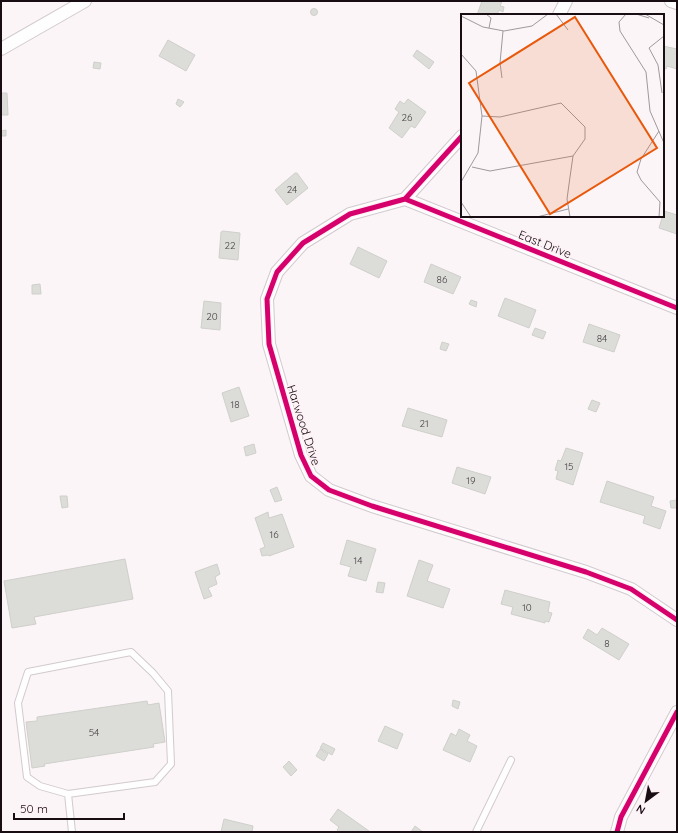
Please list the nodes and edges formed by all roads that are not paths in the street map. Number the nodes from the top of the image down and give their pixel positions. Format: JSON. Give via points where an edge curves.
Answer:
{"nodes":[{"id":1,"x":85,"y":1,"type":"edge"},
{"id":2,"x":566,"y":1,"type":"edge"},
{"id":3,"x":671,"y":1,"type":"edge"},
{"id":4,"x":677,"y":3,"type":"edge"},
{"id":5,"x":560,"y":14,"type":"edge"},
{"id":6,"x":1,"y":49,"type":"edge"},
{"id":7,"x":461,"y":137,"type":"edge"},
{"id":8,"x":406,"y":199,"type":"junction"},
{"id":9,"x":677,"y":308,"type":"edge"},
{"id":10,"x":677,"y":620,"type":"edge"},
{"id":11,"x":677,"y":712,"type":"edge"},
{"id":12,"x":511,"y":760,"type":"dead end"},
{"id":13,"x":68,"y":794,"type":"junction"},
{"id":14,"x":72,"y":832,"type":"edge"},
{"id":15,"x":476,"y":832,"type":"edge"},
{"id":16,"x":617,"y":832,"type":"edge"}],
"edges":[{"from":1,"to":6,"type":"street"},
{"from":2,"to":5,"type":"street"},
{"from":3,"to":4,"type":"street"},
{"from":7,"to":8,"type":"street"},
{"from":8,"to":9,"type":"street","name":"East Drive"},
{"from":8,"to":10,"type":"street","name":"Harwood Drive","via":[[350,214],[304,243],[277,272],[267,299],[269,344],[301,455],[311,476],[329,490],[372,506],[586,572],[631,589]]},
{"from":11,"to":16,"type":"street","via":[[621,817]]},
{"from":12,"to":15,"type":"lane"},
{"from":13,"to":13,"type":"lane","via":[[40,786],[27,777],[18,703],[28,672],[131,652],[168,691],[171,764],[156,782]]},
{"from":13,"to":14,"type":"lane"}]}
